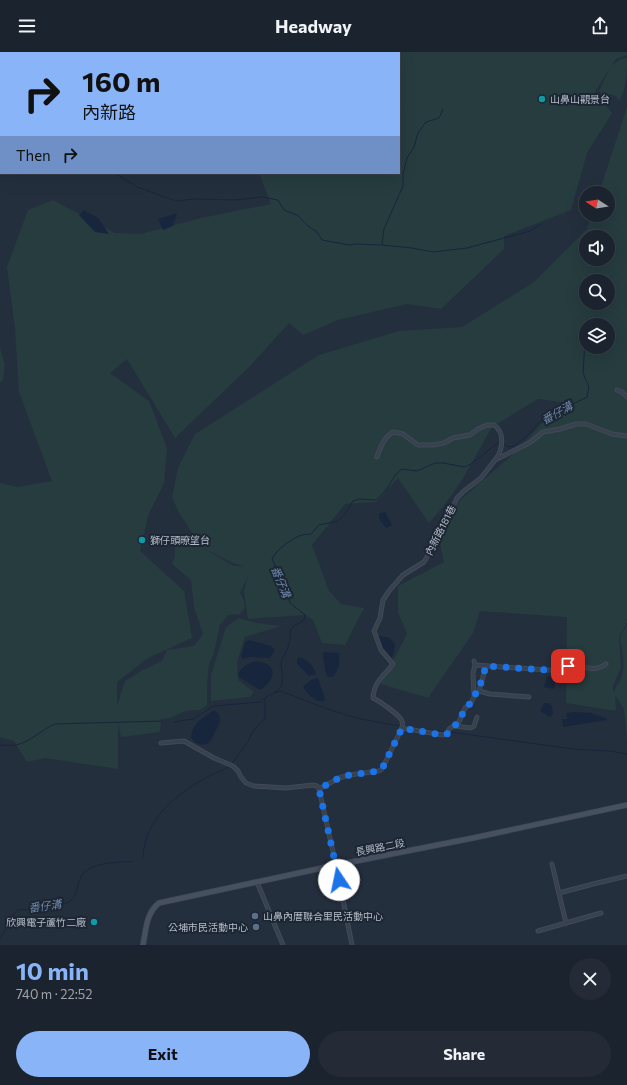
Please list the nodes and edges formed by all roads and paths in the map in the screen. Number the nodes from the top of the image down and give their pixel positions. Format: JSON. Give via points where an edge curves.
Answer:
{"nodes":[{"id":1,"x":617,"y":390,"type":"dead end"},
{"id":2,"x":627,"y":397,"type":"edge"},
{"id":3,"x":627,"y":436,"type":"edge"},
{"id":4,"x":376,"y":458,"type":"dead end"},
{"id":5,"x":495,"y":460,"type":"junction"},
{"id":6,"x":474,"y":661,"type":"dead end"},
{"id":7,"x":606,"y":664,"type":"dead end"},
{"id":8,"x":475,"y":665,"type":"junction"},
{"id":9,"x":486,"y":666,"type":"junction"},
{"id":10,"x":479,"y":691,"type":"junction"},
{"id":11,"x":474,"y":695,"type":"junction"},
{"id":12,"x":529,"y":697,"type":"dead end"},
{"id":13,"x":477,"y":717,"type":"dead end"},
{"id":14,"x":454,"y":726,"type":"junction"},
{"id":15,"x":402,"y":728,"type":"junction"},
{"id":16,"x":161,"y":743,"type":"dead end"},
{"id":17,"x":319,"y":789,"type":"junction"},
{"id":18,"x":627,"y":805,"type":"edge"},
{"id":19,"x":552,"y":864,"type":"dead end"},
{"id":20,"x":336,"y":865,"type":"junction"},
{"id":21,"x":627,"y":876,"type":"edge"},
{"id":22,"x":257,"y":882,"type":"junction"},
{"id":23,"x":559,"y":893,"type":"junction"},
{"id":24,"x":601,"y":912,"type":"dead end"},
{"id":25,"x":566,"y":923,"type":"junction"},
{"id":26,"x":538,"y":931,"type":"dead end"},
{"id":27,"x":143,"y":945,"type":"edge"},
{"id":28,"x":283,"y":945,"type":"edge"},
{"id":29,"x":352,"y":945,"type":"edge"}],
"edges":[{"from":1,"to":2,"type":"street"},
{"from":3,"to":5,"type":"street","name":"內新路181巷","via":[[612,434],[582,423],[544,432],[527,445]]},
{"from":4,"to":5,"type":"street","via":[[384,441],[393,432],[403,434],[418,445],[433,444],[470,435],[487,425],[494,425],[502,439],[501,452]]},
{"from":5,"to":15,"type":"street","name":"內新路181巷","via":[[481,478],[457,498],[424,562],[403,575],[383,600],[380,618],[374,631],[381,650],[393,664],[378,681],[373,698],[402,720]]},
{"from":6,"to":8,"type":"street"},
{"from":7,"to":9,"type":"street","via":[[600,669],[587,668],[571,662],[562,671]]},
{"from":8,"to":9,"type":"street"},
{"from":8,"to":11,"type":"street"},
{"from":9,"to":10,"type":"street"},
{"from":10,"to":11,"type":"street"},
{"from":10,"to":12,"type":"street"},
{"from":11,"to":14,"type":"street","via":[[459,722]]},
{"from":13,"to":14,"type":"street","via":[[471,728]]},
{"from":14,"to":15,"type":"street","via":[[443,735]]},
{"from":15,"to":17,"type":"street","via":[[382,769],[339,778]]},
{"from":16,"to":17,"type":"street","via":[[184,741],[233,766],[246,783],[254,786],[286,788],[313,785]]},
{"from":17,"to":20,"type":"street"},
{"from":18,"to":20,"type":"street","name":"長興路二段"},
{"from":19,"to":23,"type":"street"},
{"from":20,"to":22,"type":"street","name":"長興路二段"},
{"from":20,"to":29,"type":"street"},
{"from":21,"to":23,"type":"street"},
{"from":22,"to":27,"type":"street","name":"長興路二段","via":[[159,903],[149,915]]},
{"from":22,"to":28,"type":"street"},
{"from":23,"to":25,"type":"street"},
{"from":24,"to":25,"type":"street"},
{"from":25,"to":26,"type":"street"}]}
